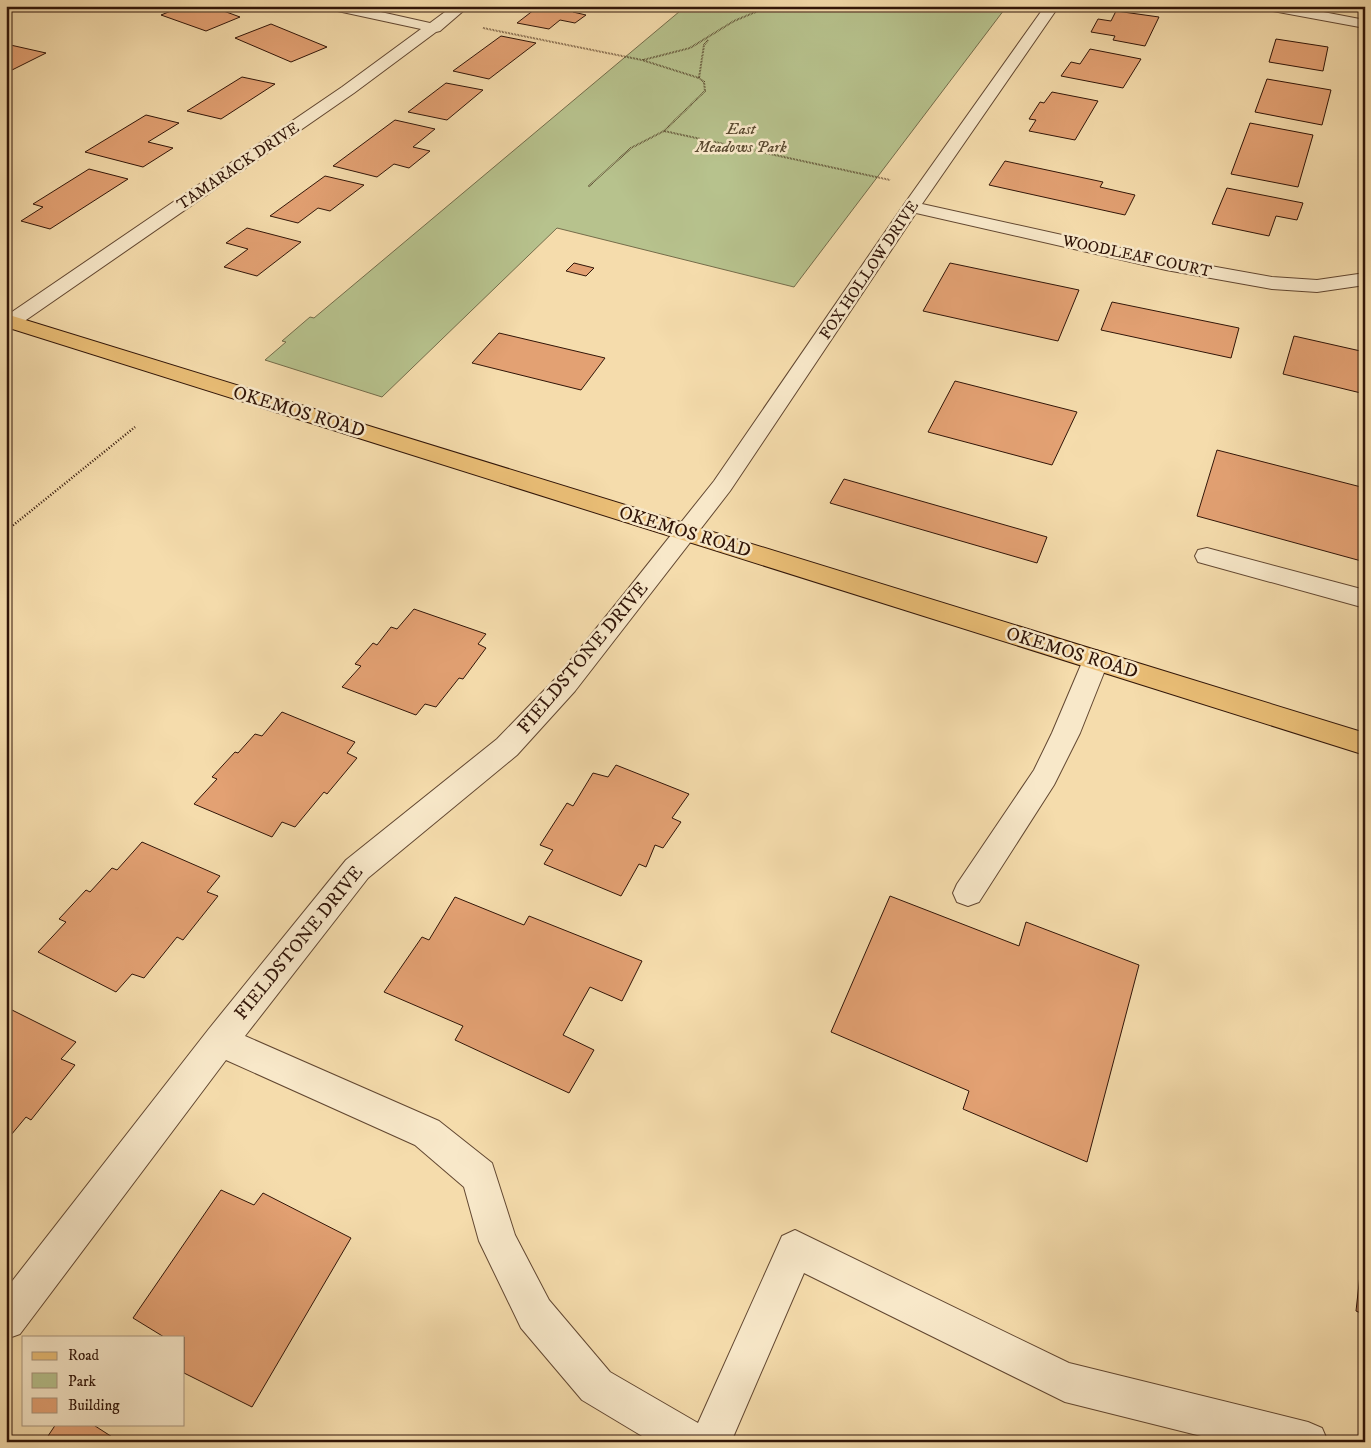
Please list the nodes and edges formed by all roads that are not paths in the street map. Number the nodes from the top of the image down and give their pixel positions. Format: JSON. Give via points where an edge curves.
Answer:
{"nodes":[{"id":1,"x":333,"y":6,"type":"edge"},
{"id":2,"x":462,"y":6,"type":"edge"},
{"id":3,"x":1052,"y":6,"type":"edge"},
{"id":4,"x":1268,"y":6,"type":"edge"},
{"id":5,"x":440,"y":24,"type":"junction"},
{"id":6,"x":1365,"y":24,"type":"edge"},
{"id":7,"x":912,"y":207,"type":"junction"},
{"id":8,"x":1365,"y":279,"type":"edge"},
{"id":9,"x":8,"y":322,"type":"edge"},
{"id":10,"x":686,"y":533,"type":"junction"},
{"id":11,"x":1207,"y":556,"type":"dead end"},
{"id":12,"x":1365,"y":599,"type":"edge"},
{"id":13,"x":1096,"y":660,"type":"junction"},
{"id":14,"x":1365,"y":744,"type":"edge"},
{"id":15,"x":968,"y":893,"type":"dead end"},
{"id":16,"x":220,"y":1041,"type":"junction"},
{"id":17,"x":6,"y":1320,"type":"edge"},
{"id":18,"x":690,"y":1442,"type":"edge"},
{"id":19,"x":710,"y":1442,"type":"edge"},
{"id":20,"x":1308,"y":1442,"type":"edge"}],
"edges":[{"from":1,"to":5,"type":"street"},
{"from":2,"to":5,"type":"street","name":"TAMARACK DRIVE"},
{"from":3,"to":7,"type":"street","name":"FOX HOLLOW DRIVE"},
{"from":4,"to":6,"type":"street"},
{"from":5,"to":9,"type":"street","name":"TAMARACK DRIVE"},
{"from":7,"to":8,"type":"street","name":"WOODLEAF COURT","via":[[1166,264],[1272,283],[1317,286]]},
{"from":7,"to":10,"type":"street","name":"FOX HOLLOW DRIVE","via":[[722,486]]},
{"from":9,"to":10,"type":"main road","name":"OKEMOS ROAD"},
{"from":10,"to":13,"type":"main road","name":"OKEMOS ROAD"},
{"from":10,"to":16,"type":"street","name":"FIELDSTONE DRIVE","via":[[566,684],[507,747],[357,869]]},
{"from":11,"to":12,"type":"street"},
{"from":13,"to":14,"type":"main road","name":"OKEMOS ROAD"},
{"from":13,"to":15,"type":"street","via":[[1044,777]]},
{"from":16,"to":17,"type":"street","name":"FIELDSTONE DRIVE"},
{"from":16,"to":18,"type":"street","via":[[427,1133],[479,1176],[498,1240],[535,1314],[596,1386]]},
{"from":19,"to":20,"type":"street","via":[[795,1249],[1065,1382]]}]}
